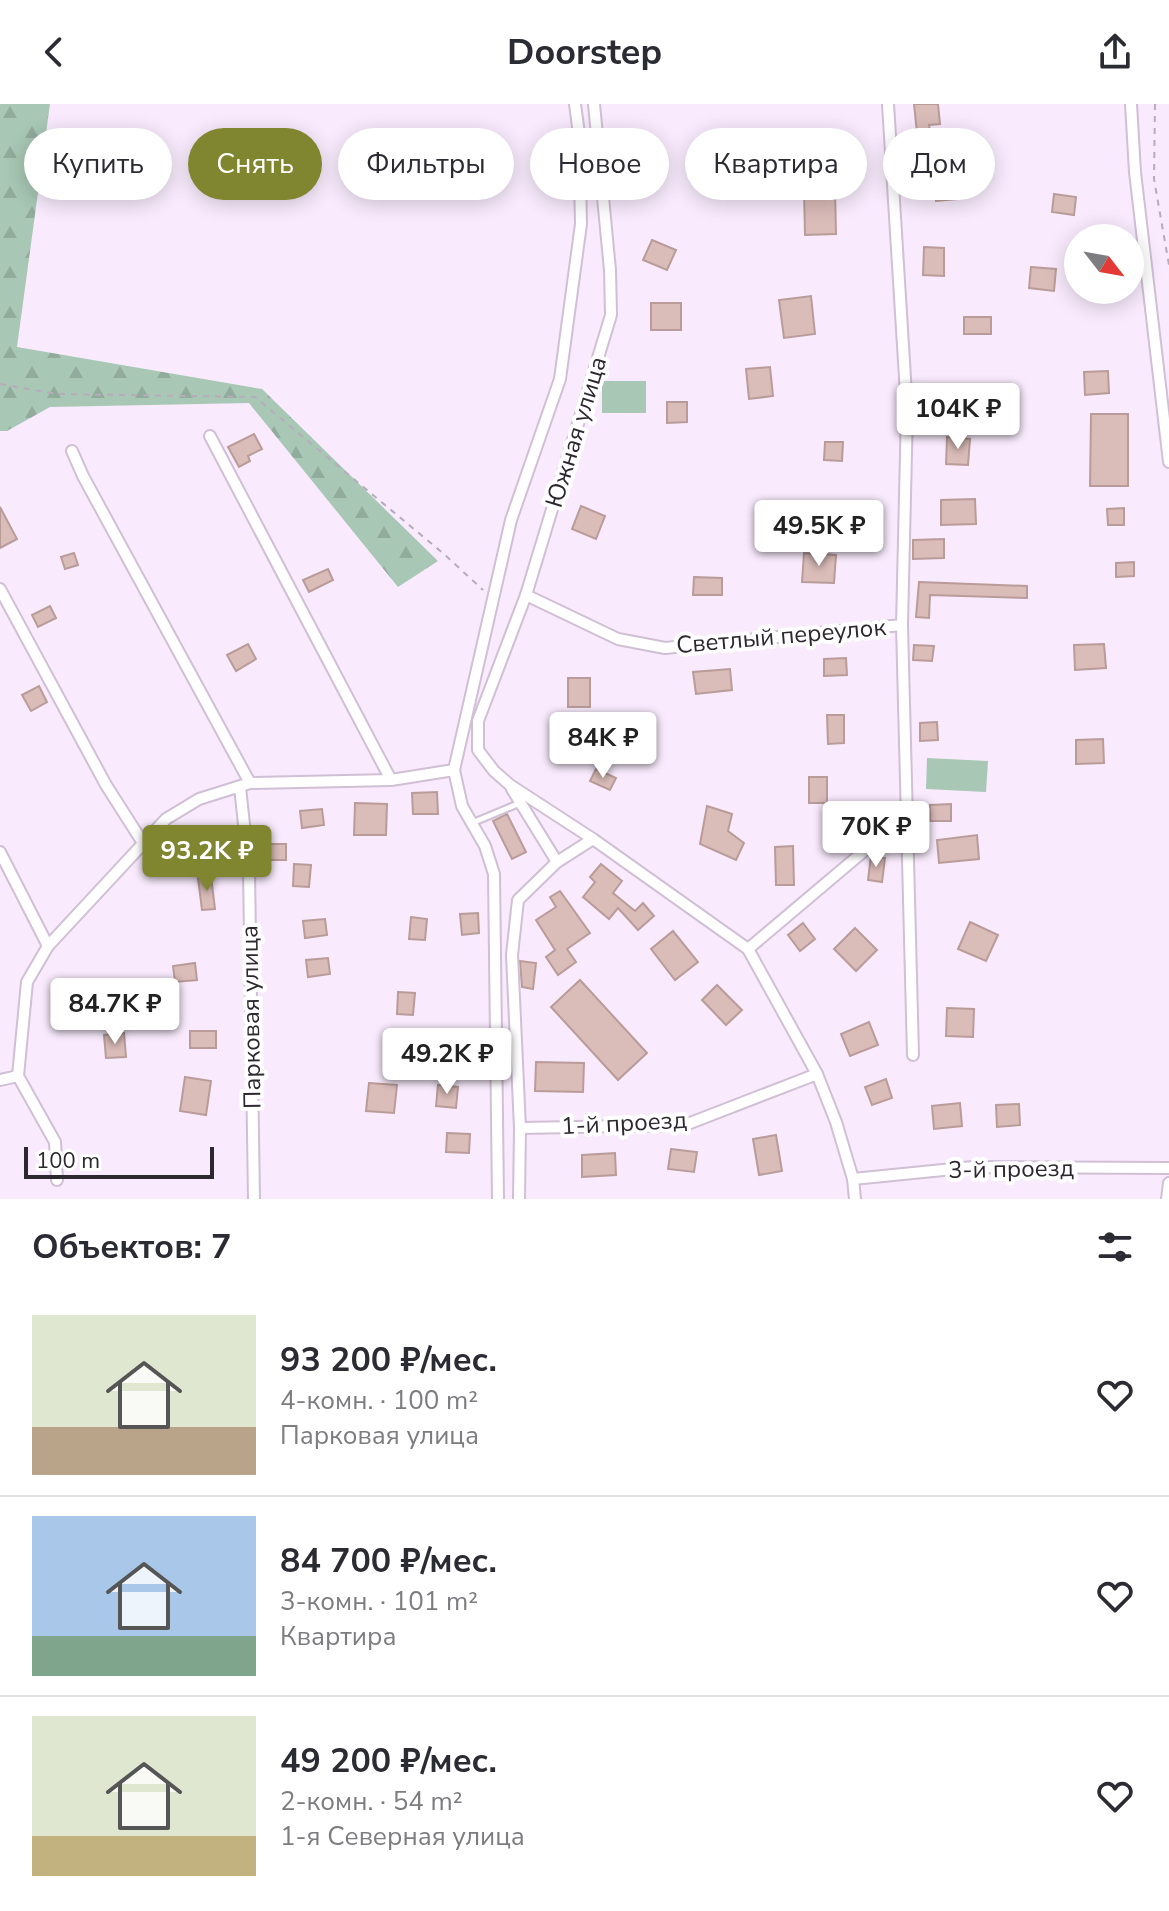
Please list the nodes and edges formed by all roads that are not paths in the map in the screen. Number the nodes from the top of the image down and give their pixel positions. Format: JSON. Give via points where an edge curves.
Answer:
{"nodes":[{"id":1,"x":575,"y":104,"type":"edge"},
{"id":2,"x":594,"y":104,"type":"edge"},
{"id":3,"x":888,"y":104,"type":"edge"},
{"id":4,"x":1131,"y":104,"type":"edge"},
{"id":5,"x":210,"y":436,"type":"dead end"},
{"id":6,"x":72,"y":451,"type":"dead end"},
{"id":7,"x":1169,"y":462,"type":"edge"},
{"id":8,"x":0,"y":589,"type":"edge"},
{"id":9,"x":526,"y":595,"type":"junction"},
{"id":10,"x":902,"y":625,"type":"junction"},
{"id":11,"x":454,"y":770,"type":"junction"},
{"id":12,"x":391,"y":780,"type":"junction"},
{"id":13,"x":245,"y":785,"type":"junction"},
{"id":14,"x":510,"y":785,"type":"junction"},
{"id":15,"x":521,"y":803,"type":"junction"},
{"id":16,"x":909,"y":813,"type":"junction"},
{"id":17,"x":472,"y":823,"type":"junction"},
{"id":18,"x":593,"y":839,"type":"junction"},
{"id":19,"x":143,"y":843,"type":"junction"},
{"id":20,"x":0,"y":852,"type":"edge"},
{"id":21,"x":557,"y":862,"type":"junction"},
{"id":22,"x":48,"y":946,"type":"junction"},
{"id":23,"x":748,"y":949,"type":"junction"},
{"id":24,"x":913,"y":1055,"type":"dead end"},
{"id":25,"x":817,"y":1074,"type":"junction"},
{"id":26,"x":18,"y":1076,"type":"junction"},
{"id":27,"x":0,"y":1080,"type":"edge"},
{"id":28,"x":520,"y":1128,"type":"junction"},
{"id":29,"x":1169,"y":1168,"type":"edge"},
{"id":30,"x":853,"y":1179,"type":"junction"},
{"id":31,"x":57,"y":1180,"type":"dead end"},
{"id":32,"x":1169,"y":1183,"type":"edge"},
{"id":33,"x":254,"y":1199,"type":"edge"},
{"id":34,"x":498,"y":1199,"type":"edge"},
{"id":35,"x":519,"y":1199,"type":"edge"},
{"id":36,"x":855,"y":1199,"type":"edge"},
{"id":37,"x":1167,"y":1199,"type":"edge"}],
"edges":[{"from":1,"to":11,"type":"street","via":[[581,224],[560,379],[511,520]]},
{"from":2,"to":9,"type":"street","name":"Южная улица","via":[[611,315]]},
{"from":3,"to":10,"type":"street","via":[[907,410]]},
{"from":4,"to":7,"type":"street"},
{"from":5,"to":12,"type":"street"},
{"from":6,"to":13,"type":"street"},
{"from":8,"to":19,"type":"street"},
{"from":9,"to":10,"type":"street","name":"Светлый переулок","via":[[618,639],[665,648]]},
{"from":9,"to":14,"type":"street","name":"Южная улица","via":[[478,721],[478,750]]},
{"from":10,"to":16,"type":"street"},
{"from":11,"to":12,"type":"street"},
{"from":11,"to":17,"type":"street","via":[[462,806]]},
{"from":12,"to":13,"type":"street"},
{"from":13,"to":19,"type":"street","via":[[199,799],[166,819]]},
{"from":13,"to":33,"type":"street","name":"Парковая улица"},
{"from":14,"to":15,"type":"street"},
{"from":14,"to":18,"type":"street"},
{"from":15,"to":17,"type":"lane"},
{"from":15,"to":21,"type":"street"},
{"from":16,"to":23,"type":"street"},
{"from":16,"to":24,"type":"street"},
{"from":17,"to":34,"type":"street","via":[[494,874]]},
{"from":18,"to":21,"type":"street"},
{"from":18,"to":23,"type":"street"},
{"from":19,"to":22,"type":"street"},
{"from":20,"to":22,"type":"street"},
{"from":21,"to":28,"type":"street","via":[[518,900],[512,955]]},
{"from":22,"to":26,"type":"street","via":[[27,982]]},
{"from":23,"to":25,"type":"street"},
{"from":25,"to":28,"type":"street","name":"1-й проезд","via":[[685,1125]]},
{"from":25,"to":30,"type":"street"},
{"from":26,"to":27,"type":"street"},
{"from":26,"to":31,"type":"street","via":[[55,1142]]},
{"from":28,"to":35,"type":"street"},
{"from":29,"to":30,"type":"street","name":"3-й проезд","via":[[973,1167]]},
{"from":30,"to":36,"type":"street"},
{"from":32,"to":37,"type":"street"}]}
